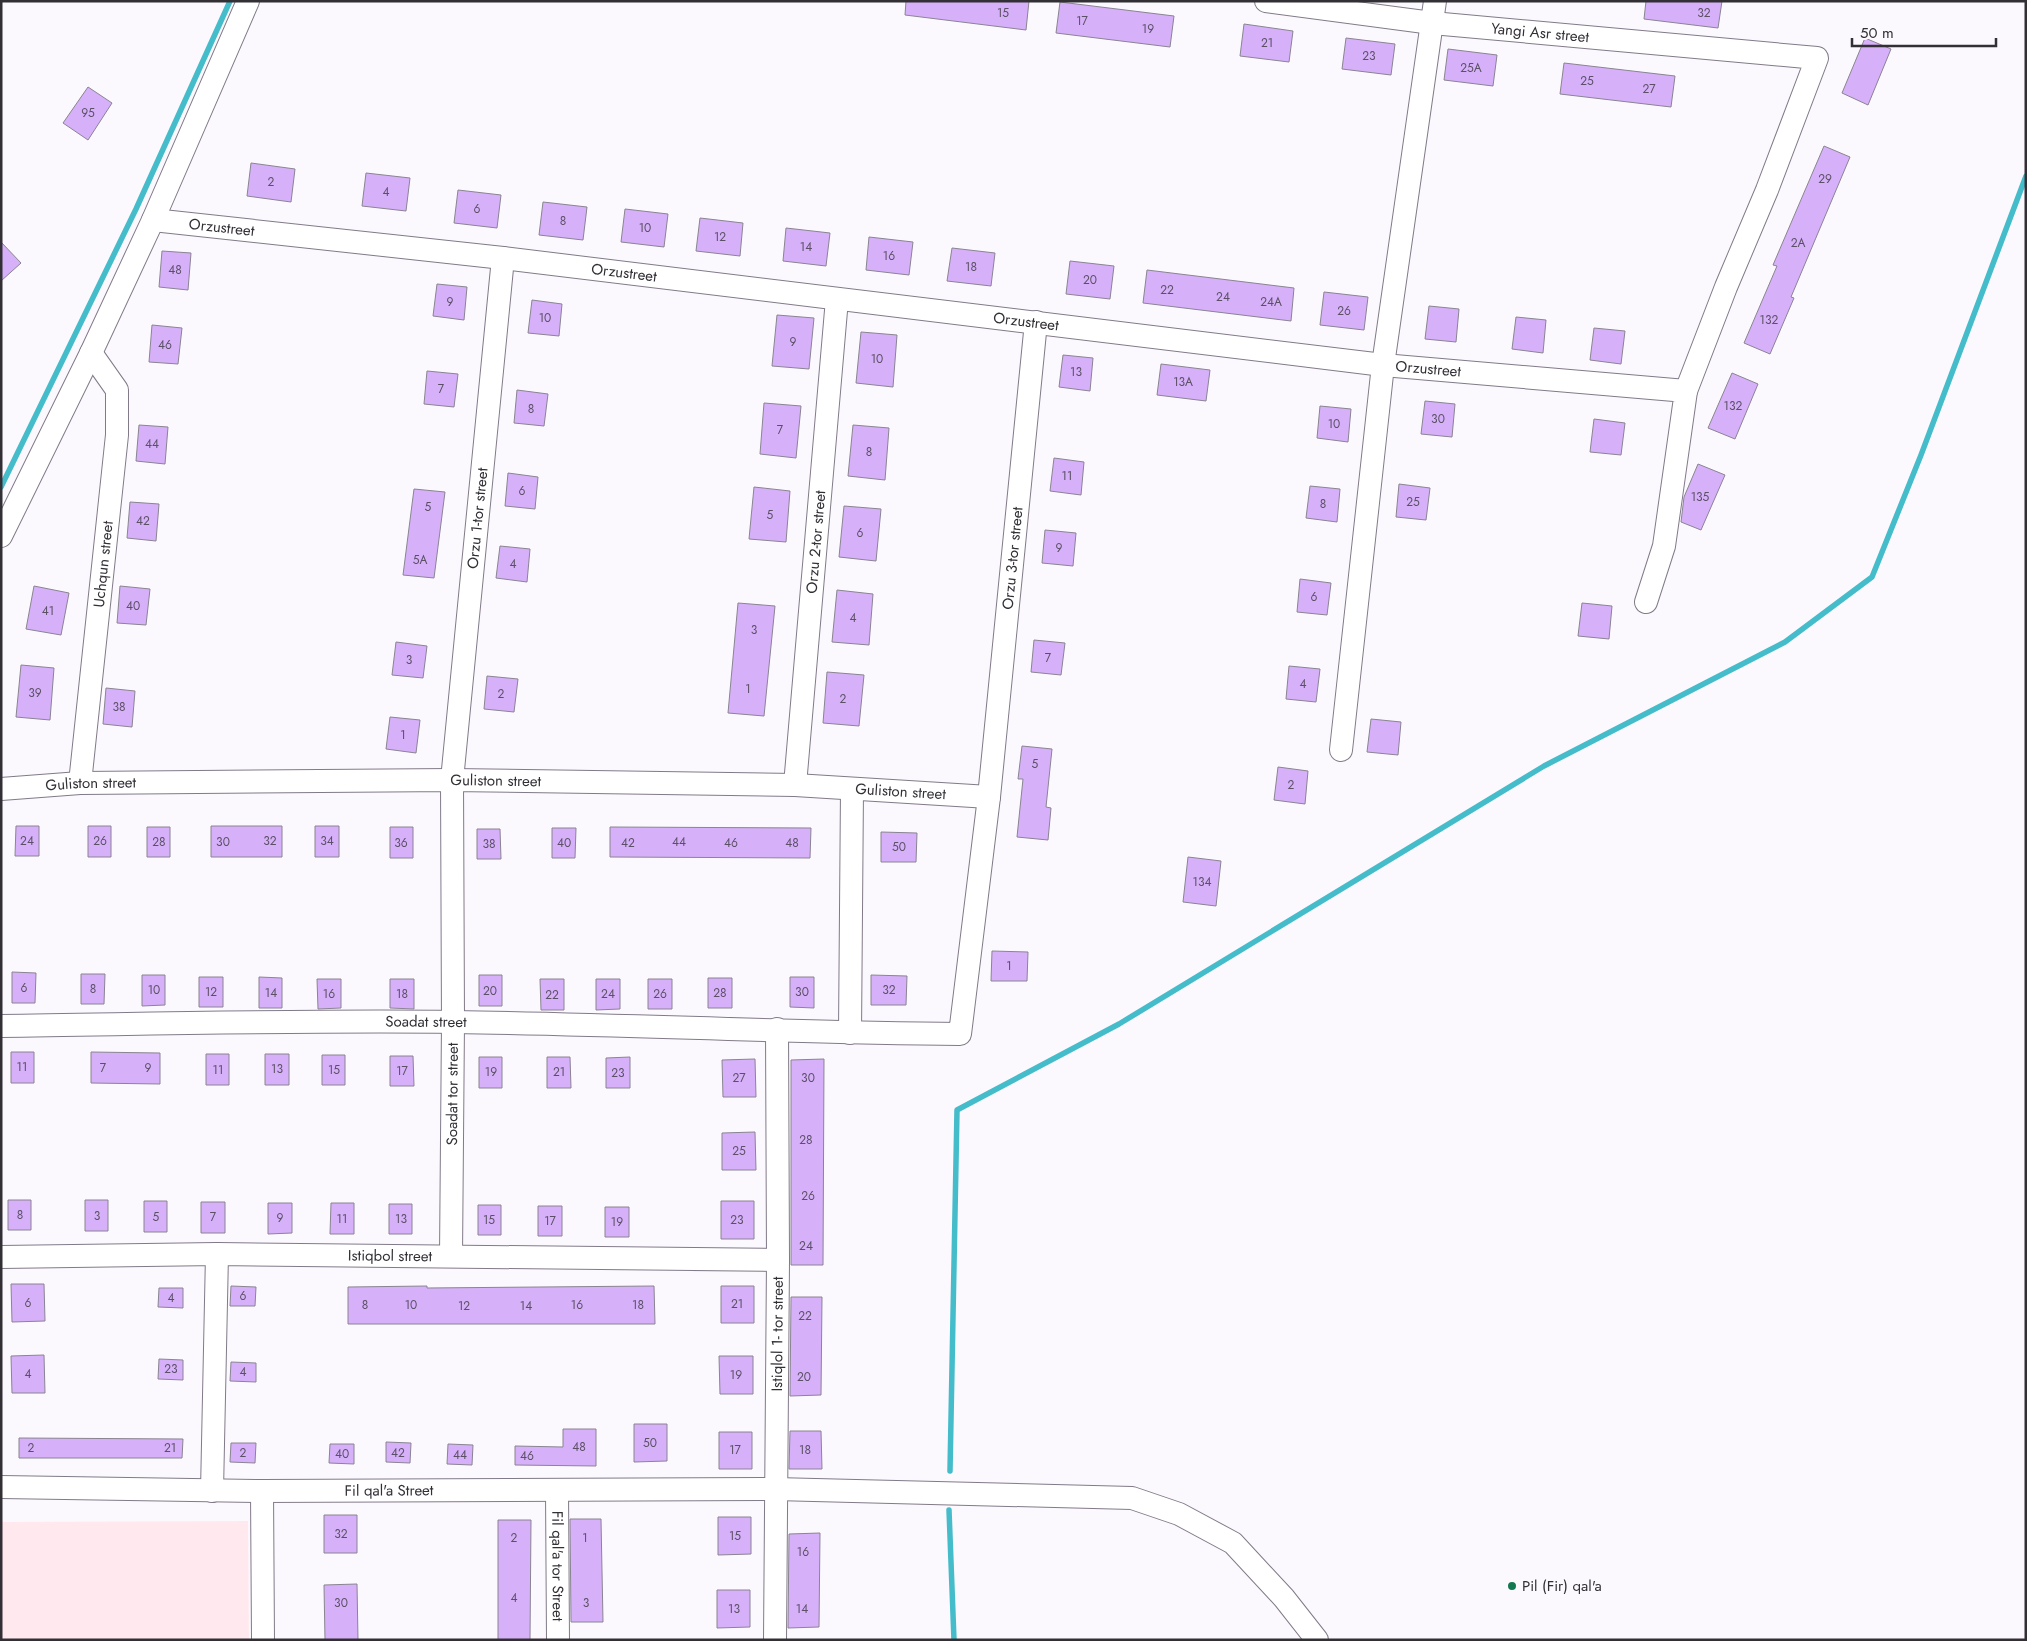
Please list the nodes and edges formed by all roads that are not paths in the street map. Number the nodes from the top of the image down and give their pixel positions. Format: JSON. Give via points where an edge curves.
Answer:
{"nodes":[{"id":1,"x":248,"y":1,"type":"edge"},
{"id":2,"x":1266,"y":1,"type":"edge"},
{"id":3,"x":1433,"y":12,"type":"edge"},
{"id":4,"x":154,"y":220,"type":"junction"},
{"id":5,"x":503,"y":258,"type":"junction"},
{"id":6,"x":837,"y":299,"type":"junction"},
{"id":7,"x":1036,"y":322,"type":"junction"},
{"id":8,"x":91,"y":353,"type":"junction"},
{"id":9,"x":1383,"y":365,"type":"junction"},
{"id":10,"x":1686,"y":391,"type":"junction"},
{"id":11,"x":1,"y":536,"type":"edge"},
{"id":12,"x":1646,"y":602,"type":"dead end"},
{"id":13,"x":1341,"y":750,"type":"dead end"},
{"id":14,"x":452,"y":780,"type":"junction"},
{"id":15,"x":80,"y":783,"type":"junction"},
{"id":16,"x":796,"y":785,"type":"junction"},
{"id":17,"x":1,"y":789,"type":"edge"},
{"id":18,"x":852,"y":789,"type":"junction"},
{"id":19,"x":989,"y":796,"type":"junction"},
{"id":20,"x":453,"y":1022,"type":"junction"},
{"id":21,"x":1,"y":1026,"type":"edge"},
{"id":22,"x":777,"y":1029,"type":"junction"},
{"id":23,"x":850,"y":1033,"type":"junction"},
{"id":24,"x":217,"y":1254,"type":"junction"},
{"id":25,"x":1,"y":1256,"type":"edge"},
{"id":26,"x":451,"y":1256,"type":"junction"},
{"id":27,"x":778,"y":1260,"type":"junction"},
{"id":28,"x":1,"y":1487,"type":"edge"},
{"id":29,"x":775,"y":1490,"type":"junction"},
{"id":30,"x":212,"y":1491,"type":"junction"},
{"id":31,"x":262,"y":1491,"type":"junction"},
{"id":32,"x":558,"y":1491,"type":"junction"},
{"id":33,"x":263,"y":1640,"type":"edge"},
{"id":34,"x":558,"y":1640,"type":"edge"},
{"id":35,"x":775,"y":1640,"type":"edge"},
{"id":36,"x":1317,"y":1640,"type":"edge"}],
"edges":[{"from":1,"to":4,"type":"street"},
{"from":2,"to":3,"type":"street","name":"Yangi Asr street"},
{"from":3,"to":9,"type":"street"},
{"from":3,"to":10,"type":"street","name":"Yangi Asr street","via":[[1817,58]]},
{"from":4,"to":5,"type":"street","name":"Orzustreet"},
{"from":4,"to":8,"type":"street"},
{"from":5,"to":6,"type":"street","name":"Orzustreet"},
{"from":5,"to":14,"type":"street","name":"Orzu 1-tor street"},
{"from":6,"to":7,"type":"street","name":"Orzustreet"},
{"from":6,"to":16,"type":"street","name":"Orzu 2-tor street"},
{"from":7,"to":9,"type":"street","name":"Orzustreet"},
{"from":7,"to":19,"type":"street","name":"Orzu 3-tor street"},
{"from":8,"to":11,"type":"street"},
{"from":8,"to":15,"type":"street","name":"Uchqun street","via":[[117,390],[117,435]]},
{"from":9,"to":10,"type":"street","name":"Orzustreet"},
{"from":9,"to":13,"type":"street"},
{"from":10,"to":12,"type":"street","via":[[1664,546]]},
{"from":14,"to":15,"type":"street","name":"Guliston street"},
{"from":14,"to":16,"type":"street","name":"Guliston street"},
{"from":14,"to":20,"type":"street","name":"Soadat tor street"},
{"from":15,"to":17,"type":"street","name":"Guliston street"},
{"from":16,"to":18,"type":"street","name":"Guliston street"},
{"from":18,"to":19,"type":"street","name":"Guliston street"},
{"from":18,"to":23,"type":"street"},
{"from":19,"to":23,"type":"street","name":"Orzu 3-tor street","via":[[960,1034]]},
{"from":20,"to":21,"type":"street","name":"Soadat street"},
{"from":20,"to":22,"type":"street","name":"Soadat street"},
{"from":20,"to":26,"type":"street","name":"Soadat tor street"},
{"from":22,"to":23,"type":"street","name":"Soadat street"},
{"from":22,"to":27,"type":"street","name":"Istiqlol 1- tor street"},
{"from":24,"to":25,"type":"street","name":"Istiqbol street"},
{"from":24,"to":26,"type":"street","name":"Istiqbol street"},
{"from":24,"to":30,"type":"street"},
{"from":26,"to":27,"type":"street","name":"Istiqbol street"},
{"from":27,"to":29,"type":"street","name":"Istiqlol 1- tor street"},
{"from":28,"to":30,"type":"street","name":"Fil qal'a Street"},
{"from":29,"to":32,"type":"street","name":"Fil qal'a Street"},
{"from":29,"to":35,"type":"street","name":"Istiqlol 1- tor street"},
{"from":29,"to":36,"type":"street","name":"Fil qal'a Street","via":[[1132,1498],[1179,1514],[1233,1543],[1284,1598]]},
{"from":30,"to":31,"type":"street","name":"Fil qal'a Street"},
{"from":31,"to":32,"type":"street","name":"Fil qal'a Street"},
{"from":31,"to":33,"type":"street"},
{"from":32,"to":34,"type":"street","name":"Fil qal'a tor Street"}]}
